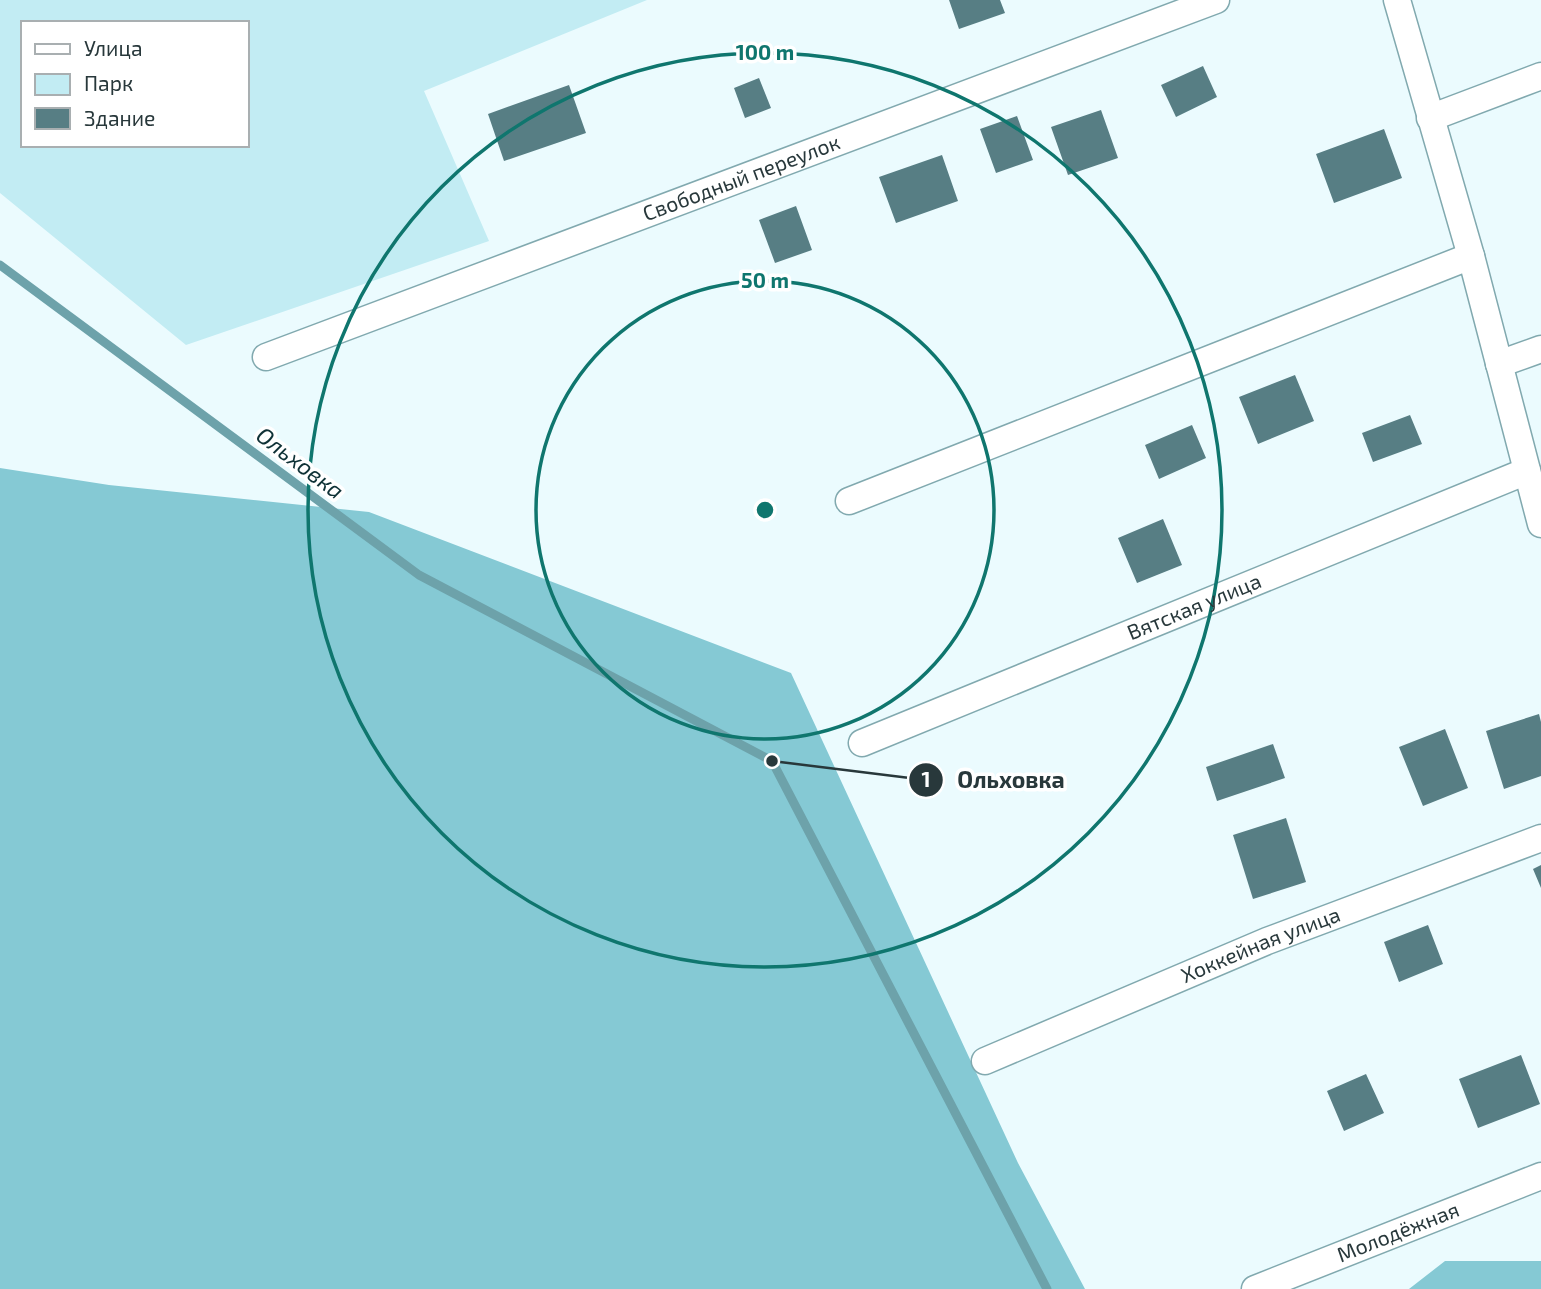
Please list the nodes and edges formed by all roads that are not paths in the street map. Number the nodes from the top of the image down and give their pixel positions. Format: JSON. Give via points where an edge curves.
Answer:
{"nodes":[{"id":1,"x":1216,"y":0,"type":"edge"},
{"id":2,"x":1397,"y":0,"type":"edge"},
{"id":3,"x":1541,"y":76,"type":"edge"},
{"id":4,"x":1430,"y":118,"type":"junction"},
{"id":5,"x":1471,"y":256,"type":"junction"},
{"id":6,"x":1541,"y":349,"type":"edge"},
{"id":7,"x":266,"y":356,"type":"dead end"},
{"id":8,"x":1499,"y":364,"type":"junction"},
{"id":9,"x":1527,"y":471,"type":"junction"},
{"id":10,"x":849,"y":501,"type":"dead end"},
{"id":11,"x":1541,"y":524,"type":"edge"},
{"id":12,"x":862,"y":743,"type":"dead end"},
{"id":13,"x":1541,"y":838,"type":"edge"},
{"id":14,"x":985,"y":1061,"type":"dead end"},
{"id":15,"x":1541,"y":1176,"type":"edge"},
{"id":16,"x":1255,"y":1289,"type":"edge"}],
"edges":[{"from":1,"to":7,"type":"street","name":"Свободный переулок"},
{"from":2,"to":4,"type":"street"},
{"from":3,"to":4,"type":"street"},
{"from":4,"to":5,"type":"street"},
{"from":5,"to":8,"type":"street"},
{"from":5,"to":10,"type":"street"},
{"from":6,"to":8,"type":"street"},
{"from":8,"to":9,"type":"street"},
{"from":9,"to":11,"type":"street"},
{"from":9,"to":12,"type":"street","name":"Вятская улица"},
{"from":13,"to":14,"type":"street","name":"Хоккейная улица","via":[[1267,941]]},
{"from":15,"to":16,"type":"street","name":"Молодёжная"}]}
